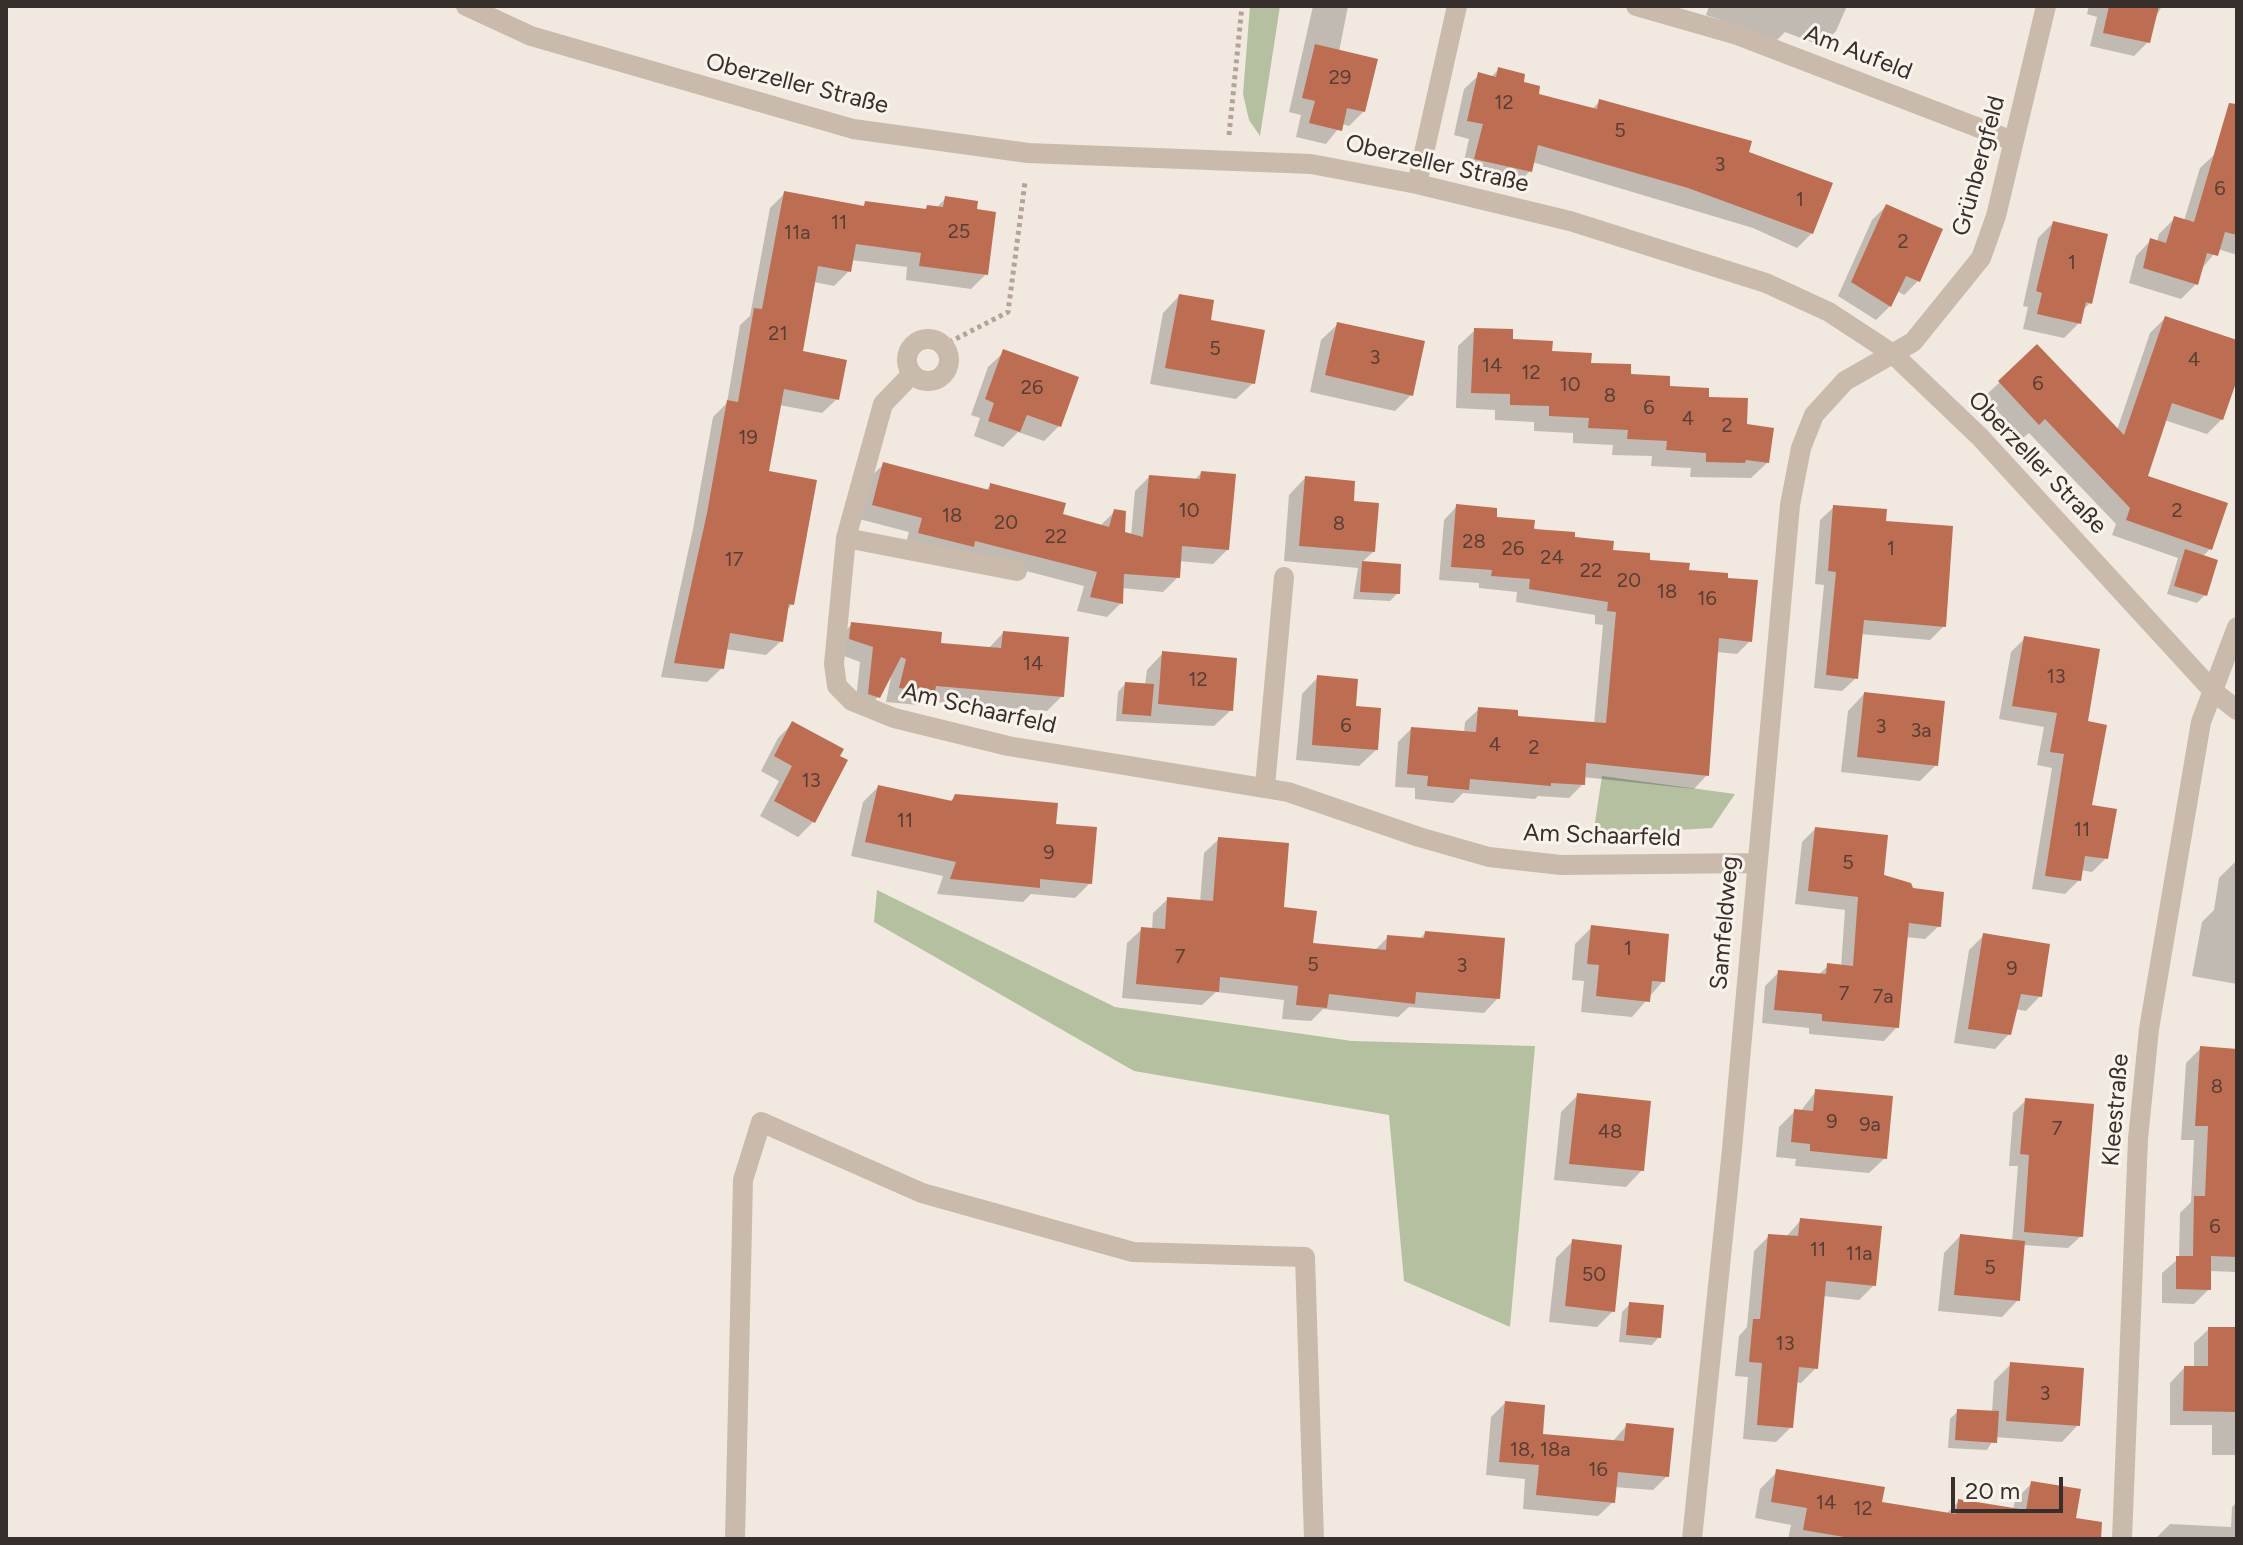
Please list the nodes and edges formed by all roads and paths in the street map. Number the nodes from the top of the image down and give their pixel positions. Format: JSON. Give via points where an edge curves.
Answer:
{"nodes":[{"id":1,"x":466,"y":6,"type":"edge"},
{"id":2,"x":1242,"y":6,"type":"edge"},
{"id":3,"x":1457,"y":6,"type":"edge"},
{"id":4,"x":1636,"y":6,"type":"edge"},
{"id":5,"x":2046,"y":6,"type":"edge"},
{"id":6,"x":2013,"y":141,"type":"junction"},
{"id":7,"x":1028,"y":153,"type":"junction"},
{"id":8,"x":1227,"y":160,"type":"junction"},
{"id":9,"x":1417,"y":184,"type":"junction"},
{"id":10,"x":942,"y":346,"type":"junction"},
{"id":11,"x":1893,"y":354,"type":"junction"},
{"id":12,"x":912,"y":374,"type":"junction"},
{"id":13,"x":846,"y":538,"type":"junction"},
{"id":14,"x":1017,"y":571,"type":"dead end"},
{"id":15,"x":1284,"y":577,"type":"dead end"},
{"id":16,"x":2237,"y":627,"type":"edge"},
{"id":17,"x":2214,"y":692,"type":"junction"},
{"id":18,"x":2237,"y":710,"type":"edge"},
{"id":19,"x":1265,"y":786,"type":"junction"},
{"id":20,"x":1756,"y":863,"type":"junction"},
{"id":21,"x":735,"y":1539,"type":"edge"},
{"id":22,"x":1314,"y":1539,"type":"edge"},
{"id":23,"x":1692,"y":1539,"type":"edge"},
{"id":24,"x":2122,"y":1539,"type":"edge"}],
"edges":[{"from":1,"to":7,"type":"street","name":"Oberzeller Straße","via":[[531,36],[853,129]]},
{"from":2,"to":8,"type":"path"},
{"from":3,"to":9,"type":"street"},
{"from":4,"to":6,"type":"street","name":"Am Aufeld","via":[[1737,35]]},
{"from":5,"to":6,"type":"street","name":"Grünbergfeld"},
{"from":6,"to":11,"type":"street","name":"Grünbergfeld","via":[[1981,258],[1913,342]]},
{"from":7,"to":8,"type":"street","name":"Oberzeller Straße"},
{"from":7,"to":10,"type":"path","via":[[1008,312]]},
{"from":8,"to":9,"type":"street","name":"Oberzeller Straße","via":[[1311,164]]},
{"from":9,"to":11,"type":"street","name":"Oberzeller Straße","via":[[1570,221],[1766,283],[1829,312]]},
{"from":10,"to":12,"type":"street","name":"Am Schaarfeld","via":[[926,339],[914,345],[907,362]]},
{"from":10,"to":12,"type":"street","via":[[949,363],[943,375],[931,381]]},
{"from":11,"to":17,"type":"street","name":"Oberzeller Straße","via":[[1980,437]]},
{"from":11,"to":20,"type":"street","name":"Samfeldweg","via":[[1845,381],[1814,415],[1801,448],[1790,505]]},
{"from":12,"to":13,"type":"street","name":"Am Schaarfeld","via":[[883,404]]},
{"from":13,"to":14,"type":"street"},
{"from":13,"to":19,"type":"street","name":"Am Schaarfeld","via":[[834,664],[837,686],[852,701],[894,718],[1008,746]]},
{"from":15,"to":19,"type":"street"},
{"from":16,"to":17,"type":"street","name":"Kleestraße"},
{"from":17,"to":18,"type":"street","name":"Oberzeller Straße"},
{"from":17,"to":24,"type":"street","name":"Kleestraße","via":[[2201,722],[2149,1029],[2138,1153]]},
{"from":19,"to":20,"type":"street","name":"Am Schaarfeld","via":[[1489,857],[1561,865]]},
{"from":20,"to":23,"type":"street","name":"Samfeldweg"},
{"from":21,"to":22,"type":"street","via":[[743,1180],[761,1122],[922,1193],[1133,1252],[1305,1257]]}]}
